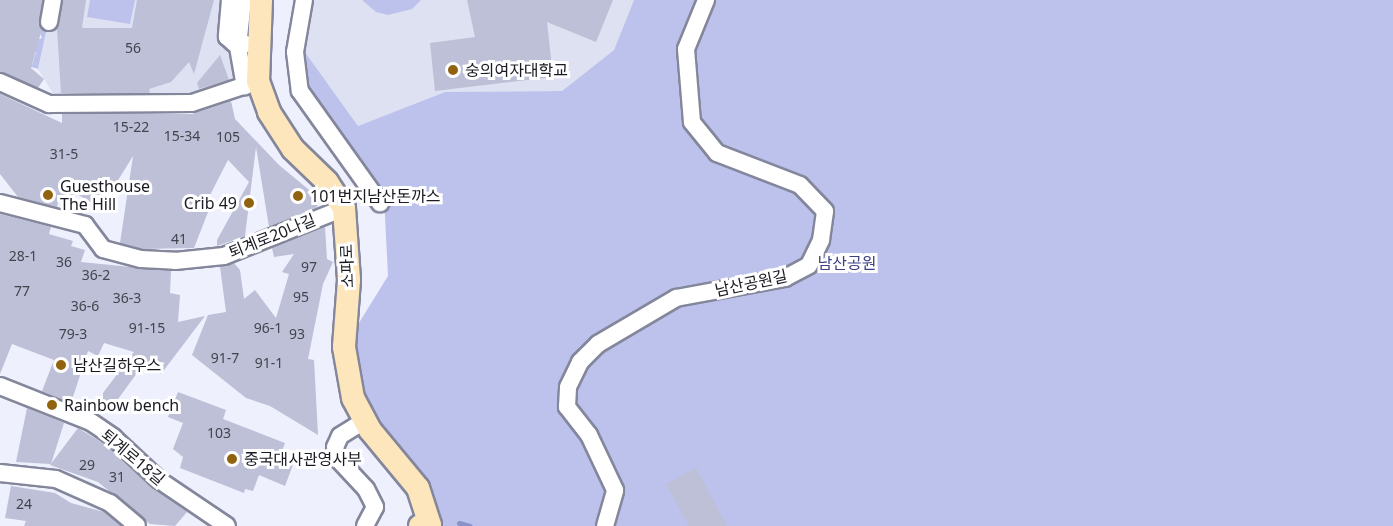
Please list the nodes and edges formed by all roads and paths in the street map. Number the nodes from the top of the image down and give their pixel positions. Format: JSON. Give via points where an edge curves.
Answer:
{"nodes":[{"id":1,"x":53,"y":0,"type":"edge"},
{"id":2,"x":230,"y":0,"type":"edge"},
{"id":3,"x":243,"y":0,"type":"edge"},
{"id":4,"x":261,"y":0,"type":"edge"},
{"id":5,"x":304,"y":0,"type":"edge"},
{"id":6,"x":706,"y":0,"type":"edge"},
{"id":7,"x":49,"y":22,"type":"dead end"},
{"id":8,"x":258,"y":42,"type":"junction"},
{"id":9,"x":0,"y":82,"type":"edge"},
{"id":10,"x":252,"y":84,"type":"junction"},
{"id":11,"x":0,"y":203,"type":"edge"},
{"id":12,"x":380,"y":203,"type":"dead end"},
{"id":13,"x":344,"y":208,"type":"junction"},
{"id":14,"x":0,"y":386,"type":"edge"},
{"id":15,"x":364,"y":421,"type":"junction"},
{"id":16,"x":0,"y":473,"type":"edge"},
{"id":17,"x":137,"y":526,"type":"edge"},
{"id":18,"x":227,"y":526,"type":"edge"},
{"id":19,"x":365,"y":526,"type":"edge"},
{"id":20,"x":420,"y":526,"type":"edge"},
{"id":21,"x":605,"y":526,"type":"edge"}],
"edges":[{"from":1,"to":7,"type":"street"},
{"from":2,"to":8,"type":"street","via":[[227,37],[234,43]]},
{"from":3,"to":10,"type":"street","via":[[238,47]]},
{"from":4,"to":8,"type":"street","name":"소파로"},
{"from":5,"to":12,"type":"street","via":[[295,52],[300,91]]},
{"from":6,"to":21,"type":"street","name":"남산공원길","via":[[686,49],[692,122],[717,153],[800,185],[825,211],[821,240],[809,265],[785,278],[676,298],[598,344],[580,362],[568,387],[567,407],[589,435],[615,490]]},
{"from":8,"to":10,"type":"street","name":"소파로"},
{"from":9,"to":10,"type":"street","via":[[49,104],[192,104]]},
{"from":10,"to":13,"type":"street","name":"소파로","via":[[285,139],[327,183]]},
{"from":11,"to":13,"type":"street","name":"퇴계로20나길","via":[[85,225],[103,249],[141,259],[175,261],[224,256]]},
{"from":13,"to":15,"type":"street","name":"소파로","via":[[350,280],[345,347],[353,398]]},
{"from":14,"to":18,"type":"street","name":"퇴계로18길","via":[[91,422],[159,480]]},
{"from":15,"to":19,"type":"street","via":[[340,436],[335,447],[338,458],[366,489],[375,507]]},
{"from":15,"to":20,"type":"street","name":"소파로","via":[[418,488],[430,525]]},
{"from":16,"to":17,"type":"street","via":[[56,479],[110,503]]}]}
